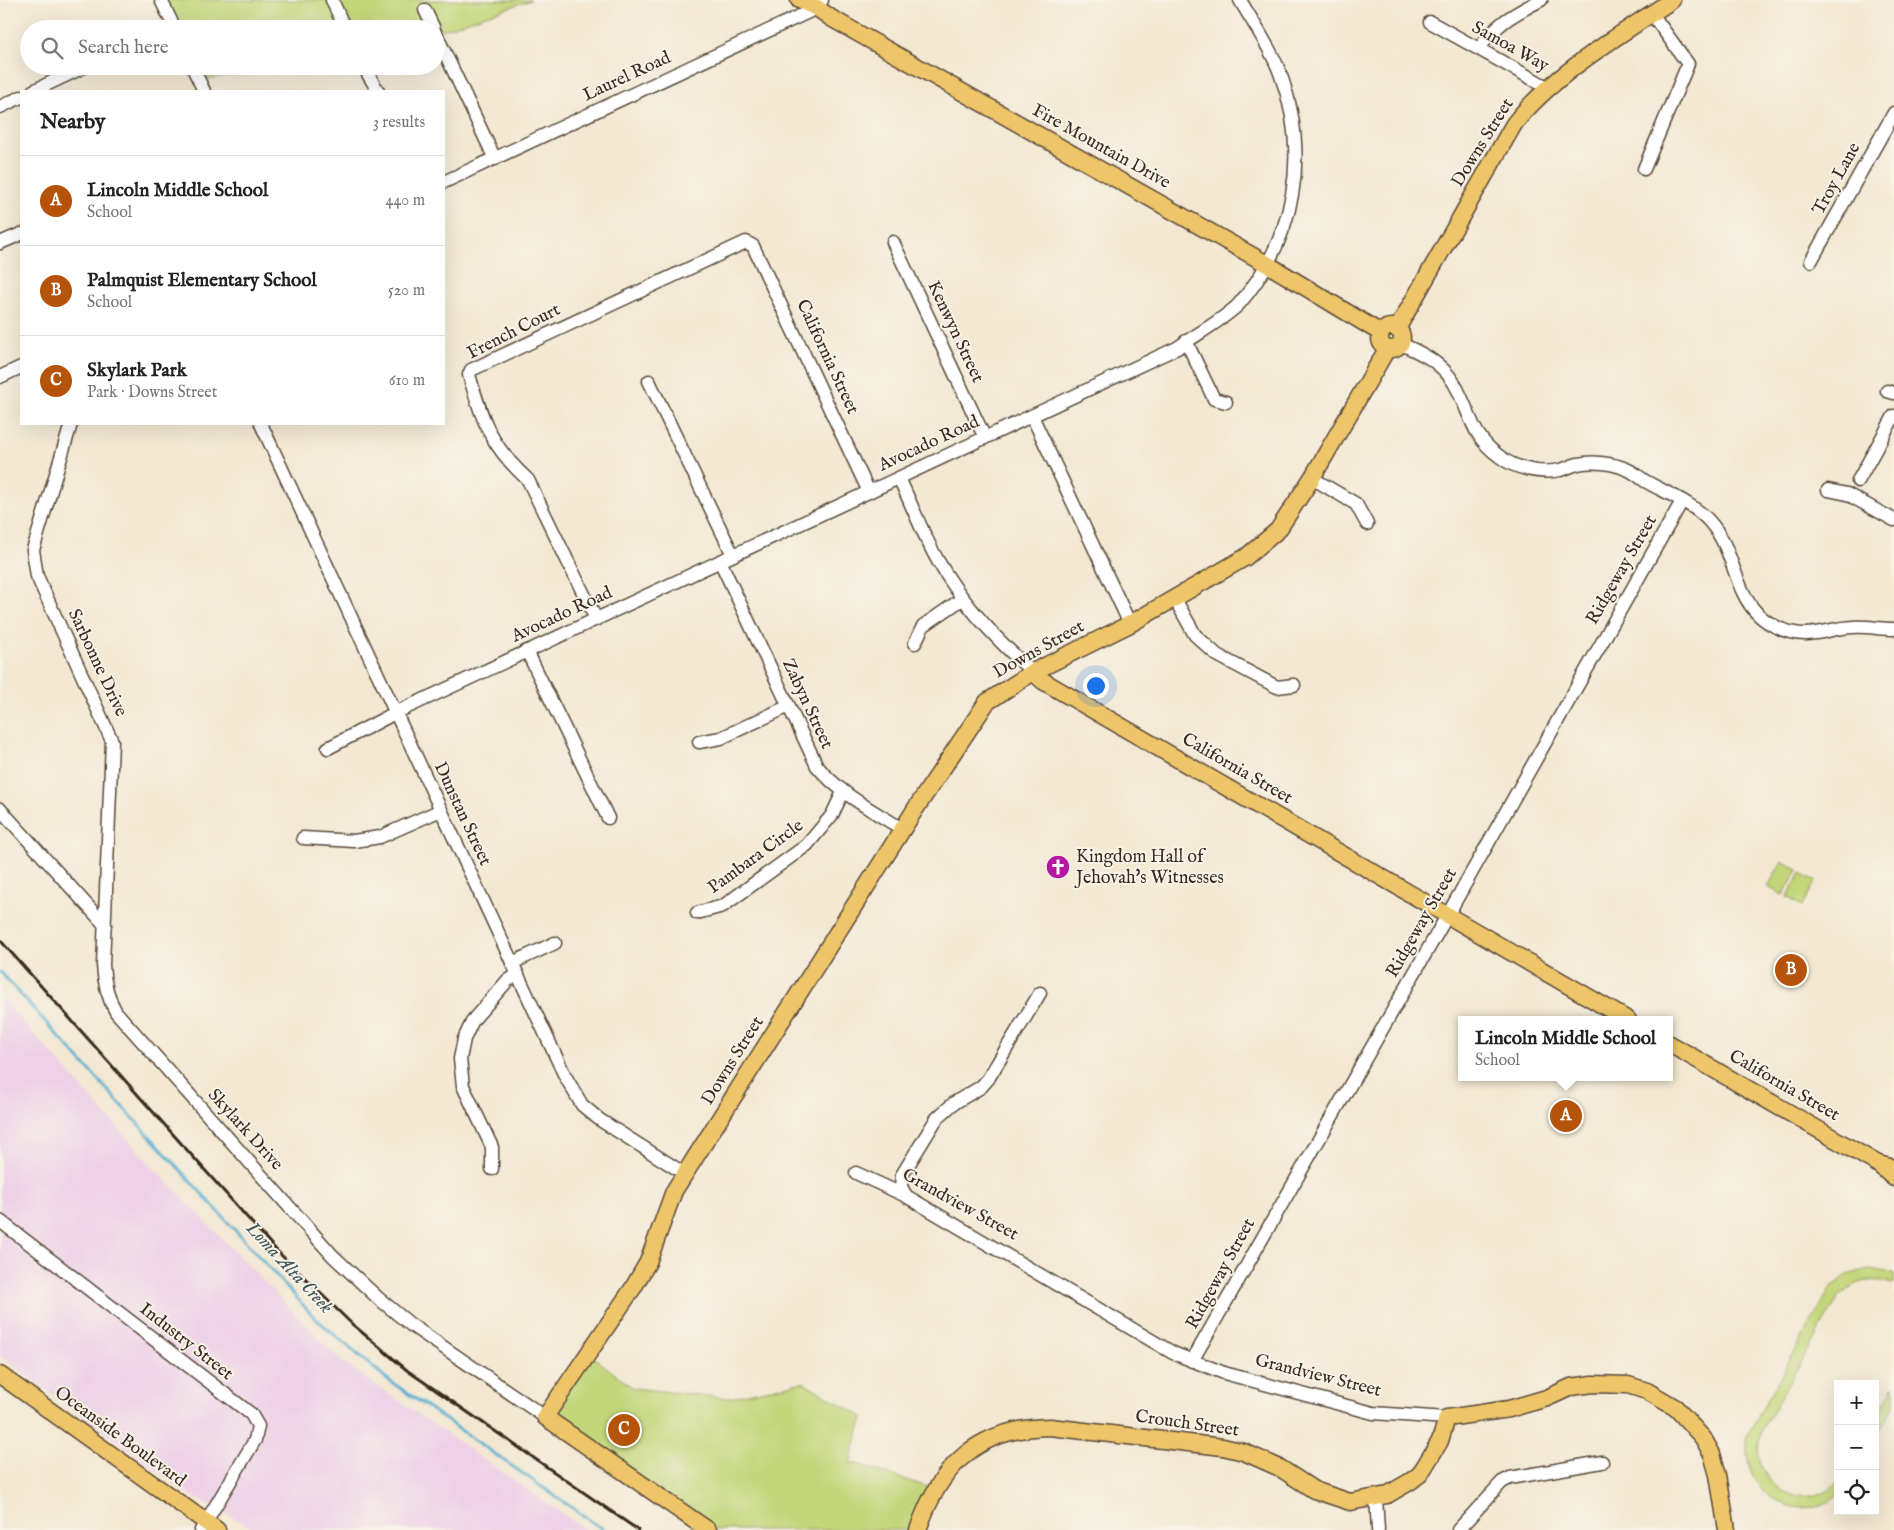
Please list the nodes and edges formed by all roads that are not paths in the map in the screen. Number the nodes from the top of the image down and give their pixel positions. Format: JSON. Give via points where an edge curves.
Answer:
{"nodes":[{"id":1,"x":161,"y":0,"type":"edge"},
{"id":2,"x":332,"y":0,"type":"edge"},
{"id":3,"x":799,"y":0,"type":"edge"},
{"id":4,"x":1240,"y":0,"type":"edge"},
{"id":5,"x":1541,"y":0,"type":"edge"},
{"id":6,"x":1672,"y":0,"type":"edge"},
{"id":7,"x":820,"y":4,"type":"edge"},
{"id":8,"x":424,"y":10,"type":"dead end"},
{"id":9,"x":1652,"y":14,"type":"junction"},
{"id":10,"x":168,"y":20,"type":"edge"},
{"id":11,"x":341,"y":20,"type":"edge"},
{"id":12,"x":429,"y":20,"type":"edge"},
{"id":13,"x":1430,"y":22,"type":"dead end"},
{"id":14,"x":1479,"y":49,"type":"junction"},
{"id":15,"x":445,"y":53,"type":"edge"},
{"id":16,"x":67,"y":75,"type":"edge"},
{"id":17,"x":196,"y":75,"type":"edge"},
{"id":18,"x":368,"y":75,"type":"edge"},
{"id":19,"x":1547,"y":87,"type":"junction"},
{"id":20,"x":35,"y":90,"type":"edge"},
{"id":21,"x":204,"y":90,"type":"edge"},
{"id":22,"x":377,"y":90,"type":"edge"},
{"id":23,"x":20,"y":97,"type":"edge"},
{"id":24,"x":0,"y":107,"type":"edge"},
{"id":25,"x":1894,"y":113,"type":"edge"},
{"id":26,"x":495,"y":158,"type":"junction"},
{"id":27,"x":1644,"y":169,"type":"dead end"},
{"id":28,"x":445,"y":182,"type":"edge"},
{"id":29,"x":20,"y":234,"type":"edge"},
{"id":30,"x":746,"y":242,"type":"joint"},
{"id":31,"x":893,"y":242,"type":"dead end"},
{"id":32,"x":0,"y":243,"type":"edge"},
{"id":33,"x":1812,"y":261,"type":"dead end"},
{"id":34,"x":1267,"y":264,"type":"junction"},
{"id":35,"x":1186,"y":341,"type":"junction"},
{"id":36,"x":1395,"y":341,"type":"junction"},
{"id":37,"x":20,"y":367,"type":"edge"},
{"id":38,"x":0,"y":377,"type":"edge"},
{"id":39,"x":649,"y":381,"type":"dead end"},
{"id":40,"x":1226,"y":402,"type":"dead end"},
{"id":41,"x":1032,"y":416,"type":"junction"},
{"id":42,"x":1894,"y":416,"type":"edge"},
{"id":43,"x":71,"y":425,"type":"edge"},
{"id":44,"x":261,"y":425,"type":"edge"},
{"id":45,"x":985,"y":438,"type":"junction"},
{"id":46,"x":899,"y":478,"type":"junction"},
{"id":47,"x":1312,"y":478,"type":"junction"},
{"id":48,"x":1858,"y":481,"type":"dead end"},
{"id":49,"x":1828,"y":490,"type":"dead end"},
{"id":50,"x":869,"y":492,"type":"junction"},
{"id":51,"x":1682,"y":501,"type":"junction"},
{"id":52,"x":1894,"y":520,"type":"edge"},
{"id":53,"x":1367,"y":524,"type":"dead end"},
{"id":54,"x":733,"y":555,"type":"junction"},
{"id":55,"x":720,"y":561,"type":"junction"},
{"id":56,"x":962,"y":599,"type":"junction"},
{"id":57,"x":1175,"y":599,"type":"junction"},
{"id":58,"x":596,"y":619,"type":"junction"},
{"id":59,"x":1130,"y":624,"type":"junction"},
{"id":60,"x":1894,"y":629,"type":"edge"},
{"id":61,"x":915,"y":644,"type":"dead end"},
{"id":62,"x":527,"y":650,"type":"junction"},
{"id":63,"x":1033,"y":672,"type":"junction"},
{"id":64,"x":1294,"y":685,"type":"dead end"},
{"id":65,"x":789,"y":706,"type":"junction"},
{"id":66,"x":395,"y":712,"type":"junction"},
{"id":67,"x":700,"y":742,"type":"dead end"},
{"id":68,"x":328,"y":748,"type":"dead end"},
{"id":69,"x":843,"y":792,"type":"junction"},
{"id":70,"x":0,"y":809,"type":"edge"},
{"id":71,"x":441,"y":810,"type":"junction"},
{"id":72,"x":608,"y":818,"type":"dead end"},
{"id":73,"x":902,"y":829,"type":"junction"},
{"id":74,"x":303,"y":838,"type":"dead end"},
{"id":75,"x":697,"y":913,"type":"dead end"},
{"id":76,"x":1448,"y":916,"type":"junction"},
{"id":77,"x":105,"y":925,"type":"junction"},
{"id":78,"x":555,"y":943,"type":"dead end"},
{"id":79,"x":515,"y":969,"type":"junction"},
{"id":80,"x":1040,"y":993,"type":"dead end"},
{"id":81,"x":1621,"y":1016,"type":"edge"},
{"id":82,"x":1673,"y":1046,"type":"edge"},
{"id":83,"x":1886,"y":1166,"type":"edge"},
{"id":84,"x":492,"y":1169,"type":"dead end"},
{"id":85,"x":856,"y":1173,"type":"dead end"},
{"id":86,"x":685,"y":1174,"type":"junction"},
{"id":87,"x":1894,"y":1178,"type":"edge"},
{"id":88,"x":906,"y":1196,"type":"junction"},
{"id":89,"x":0,"y":1222,"type":"edge"},
{"id":90,"x":1192,"y":1361,"type":"junction"},
{"id":91,"x":0,"y":1375,"type":"edge"},
{"id":92,"x":545,"y":1417,"type":"junction"},
{"id":93,"x":1447,"y":1418,"type":"junction"},
{"id":94,"x":1602,"y":1462,"type":"dead end"},
{"id":95,"x":1376,"y":1498,"type":"junction"},
{"id":96,"x":207,"y":1528,"type":"edge"},
{"id":97,"x":708,"y":1530,"type":"edge"},
{"id":98,"x":918,"y":1530,"type":"edge"},
{"id":99,"x":1378,"y":1530,"type":"edge"},
{"id":100,"x":1458,"y":1530,"type":"edge"},
{"id":101,"x":1727,"y":1530,"type":"edge"}],
"edges":[{"from":1,"to":10,"type":"street"},
{"from":2,"to":11,"type":"street"},
{"from":3,"to":7,"type":"main road","name":"Fire Mountain Drive"},
{"from":4,"to":34,"type":"street","name":"Avocado Road","via":[[1280,71],[1291,106],[1296,150],[1290,210]]},
{"from":5,"to":14,"type":"street","via":[[1502,22],[1491,31]]},
{"from":6,"to":9,"type":"main road","name":"Downs Street"},
{"from":7,"to":26,"type":"street","name":"Laurel Road"},
{"from":7,"to":34,"type":"main road","name":"Fire Mountain Drive","via":[[830,18]]},
{"from":8,"to":12,"type":"street"},
{"from":9,"to":19,"type":"main road","name":"Downs Street"},
{"from":9,"to":27,"type":"street","via":[[1688,64]]},
{"from":13,"to":14,"type":"street","name":"Samoa Way"},
{"from":14,"to":19,"type":"street","name":"Samoa Way"},
{"from":15,"to":26,"type":"street"},
{"from":16,"to":20,"type":"street"},
{"from":17,"to":21,"type":"street"},
{"from":18,"to":22,"type":"street"},
{"from":19,"to":36,"type":"main road","name":"Downs Street","via":[[1514,124]]},
{"from":23,"to":24,"type":"street"},
{"from":25,"to":33,"type":"street","name":"Troy Lane"},
{"from":26,"to":28,"type":"street","name":"Laurel Road"},
{"from":29,"to":32,"type":"street"},
{"from":30,"to":50,"type":"street","name":"California Street","via":[[753,246]]},
{"from":30,"to":58,"type":"street","name":"French Court","via":[[472,370],[469,375],[494,444],[528,480]]},
{"from":31,"to":45,"type":"street","name":"Kenwyn Street"},
{"from":34,"to":35,"type":"street","name":"Avocado Road","via":[[1238,305]]},
{"from":34,"to":36,"type":"main road","name":"Fire Mountain Drive","via":[[1381,333],[1386,328]]},
{"from":35,"to":40,"type":"street","via":[[1214,399]]},
{"from":35,"to":41,"type":"street","name":"Avocado Road"},
{"from":36,"to":47,"type":"main road","name":"Downs Street"},
{"from":36,"to":51,"type":"street","via":[[1438,364],[1454,382],[1471,424],[1499,457],[1533,470],[1560,470],[1596,462],[1626,469]]},
{"from":37,"to":38,"type":"street"},
{"from":39,"to":54,"type":"street"},
{"from":41,"to":45,"type":"street","name":"Avocado Road"},
{"from":41,"to":59,"type":"street"},
{"from":42,"to":48,"type":"street"},
{"from":43,"to":77,"type":"street","name":"Sarbonne Drive","via":[[33,550],[37,576],[112,741]]},
{"from":44,"to":66,"type":"street","name":"Dunstan Street"},
{"from":45,"to":46,"type":"street","name":"Avocado Road"},
{"from":46,"to":50,"type":"street","name":"Avocado Road"},
{"from":46,"to":56,"type":"street","name":"California Street","via":[[938,560]]},
{"from":47,"to":53,"type":"street","via":[[1356,504]]},
{"from":47,"to":57,"type":"main road","name":"Downs Street","via":[[1278,530],[1246,557]]},
{"from":49,"to":52,"type":"street","via":[[1847,494]]},
{"from":50,"to":54,"type":"street","name":"Avocado Road"},
{"from":51,"to":60,"type":"street","via":[[1709,520],[1720,536],[1743,596],[1754,612],[1770,624],[1806,636],[1853,626]]},
{"from":51,"to":76,"type":"street","name":"Ridgeway Street"},
{"from":54,"to":55,"type":"street","name":"Avocado Road"},
{"from":55,"to":58,"type":"street","name":"Avocado Road"},
{"from":55,"to":65,"type":"street","name":"Zabyn Street"},
{"from":56,"to":61,"type":"street","via":[[923,626]]},
{"from":56,"to":63,"type":"street","name":"California Street"},
{"from":57,"to":59,"type":"main road","name":"Downs Street"},
{"from":57,"to":64,"type":"street","via":[[1195,635],[1217,655],[1278,687]]},
{"from":58,"to":62,"type":"street","name":"Avocado Road"},
{"from":59,"to":63,"type":"main road","name":"Downs Street"},
{"from":62,"to":66,"type":"street","name":"Avocado Road"},
{"from":62,"to":72,"type":"street"},
{"from":63,"to":73,"type":"main road","name":"Downs Street","via":[[987,702]]},
{"from":63,"to":76,"type":"main road","name":"California Street","via":[[1043,682],[1344,853]]},
{"from":65,"to":67,"type":"street","via":[[721,738]]},
{"from":65,"to":69,"type":"street","name":"Zabyn Street","via":[[817,766]]},
{"from":66,"to":68,"type":"street","name":"Avocado Road"},
{"from":66,"to":71,"type":"street","name":"Dunstan Street"},
{"from":69,"to":73,"type":"street","name":"Zabyn Street"},
{"from":69,"to":75,"type":"street","name":"Pambara Circle","via":[[832,815],[807,846],[723,906]]},
{"from":70,"to":77,"type":"street"},
{"from":71,"to":74,"type":"street","via":[[380,837],[354,842]]},
{"from":71,"to":79,"type":"street","name":"Dunstan Street"},
{"from":73,"to":86,"type":"main road","name":"Downs Street"},
{"from":76,"to":81,"type":"main road","name":"California Street"},
{"from":76,"to":90,"type":"street","name":"Ridgeway Street"},
{"from":77,"to":92,"type":"street","name":"Skylark Drive","via":[[104,983],[116,1012],[320,1242],[411,1325]]},
{"from":78,"to":79,"type":"street"},
{"from":79,"to":84,"type":"street","via":[[474,1020],[464,1039],[460,1059],[462,1086],[492,1147]]},
{"from":79,"to":86,"type":"street","name":"Dunstan Street","via":[[564,1076],[582,1105]]},
{"from":80,"to":88,"type":"street","via":[[988,1079],[937,1118],[902,1175],[901,1186]]},
{"from":82,"to":83,"type":"main road","name":"California Street"},
{"from":83,"to":87,"type":"main road","name":"California Street"},
{"from":85,"to":88,"type":"street","name":"Grandview Street"},
{"from":86,"to":92,"type":"main road","name":"Downs Street","via":[[674,1191],[648,1262]]},
{"from":88,"to":90,"type":"street","name":"Grandview Street","via":[[1173,1353]]},
{"from":89,"to":96,"type":"street","name":"Industry Street","via":[[251,1414],[258,1426],[255,1440]]},
{"from":90,"to":93,"type":"street","name":"Grandview Street","via":[[1224,1373],[1373,1413]]},
{"from":91,"to":96,"type":"main road","name":"Oceanside Boulevard"},
{"from":92,"to":97,"type":"main road"},
{"from":93,"to":95,"type":"main road","name":"Crouch Street","via":[[1440,1441],[1420,1474],[1387,1495]]},
{"from":93,"to":101,"type":"main road","name":"Grandview Street","via":[[1509,1409],[1572,1387],[1593,1384],[1628,1385],[1647,1391],[1676,1408],[1703,1438],[1718,1475]]},
{"from":94,"to":100,"type":"street","via":[[1510,1478],[1491,1492]]},
{"from":95,"to":98,"type":"main road","name":"Crouch Street","via":[[1350,1502],[1314,1490],[1280,1468],[1244,1452],[1223,1447],[1032,1427],[1002,1433],[959,1458],[934,1489]]},
{"from":95,"to":99,"type":"street"}]}
